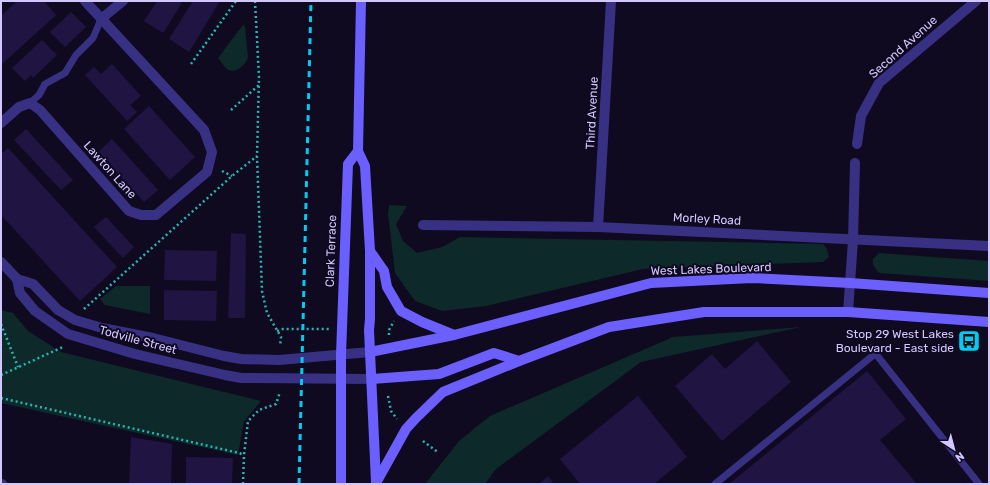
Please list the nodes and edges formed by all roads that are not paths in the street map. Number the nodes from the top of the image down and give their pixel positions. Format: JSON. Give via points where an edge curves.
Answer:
{"nodes":[{"id":1,"x":84,"y":1,"type":"edge"},
{"id":2,"x":123,"y":1,"type":"edge"},
{"id":3,"x":361,"y":1,"type":"edge"},
{"id":4,"x":611,"y":1,"type":"edge"},
{"id":5,"x":976,"y":1,"type":"edge"},
{"id":6,"x":101,"y":19,"type":"junction"},
{"id":7,"x":30,"y":103,"type":"junction"},
{"id":8,"x":1,"y":123,"type":"edge"},
{"id":9,"x":857,"y":144,"type":"dead end"},
{"id":10,"x":358,"y":151,"type":"junction"},
{"id":11,"x":855,"y":163,"type":"dead end"},
{"id":12,"x":423,"y":226,"type":"dead end"},
{"id":13,"x":598,"y":226,"type":"junction"},
{"id":14,"x":853,"y":240,"type":"junction"},
{"id":15,"x":989,"y":246,"type":"edge"},
{"id":16,"x":370,"y":251,"type":"junction"},
{"id":17,"x":3,"y":269,"type":"edge"},
{"id":18,"x":17,"y":279,"type":"junction"},
{"id":19,"x":850,"y":283,"type":"junction"},
{"id":20,"x":989,"y":294,"type":"edge"},
{"id":21,"x":848,"y":312,"type":"junction"},
{"id":22,"x":989,"y":322,"type":"edge"},
{"id":23,"x":454,"y":335,"type":"junction"},
{"id":24,"x":370,"y":352,"type":"junction"},
{"id":25,"x":341,"y":355,"type":"junction"},
{"id":26,"x":279,"y":360,"type":"joint"},
{"id":27,"x":519,"y":361,"type":"junction"},
{"id":28,"x":341,"y":380,"type":"junction"},
{"id":29,"x":372,"y":380,"type":"junction"},
{"id":30,"x":376,"y":483,"type":"edge"},
{"id":31,"x":341,"y":484,"type":"edge"},
{"id":32,"x":715,"y":484,"type":"edge"},
{"id":33,"x":980,"y":484,"type":"edge"}],
"edges":[{"from":1,"to":6,"type":"street","name":"Lawton Lane"},
{"from":2,"to":6,"type":"street"},
{"from":3,"to":10,"type":"main road"},
{"from":4,"to":13,"type":"street","name":"Third Avenue"},
{"from":5,"to":9,"type":"street","name":"Second Avenue","via":[[879,83],[861,116]]},
{"from":6,"to":7,"type":"lane","via":[[93,38],[76,55],[65,73],[45,84],[39,95]]},
{"from":6,"to":7,"type":"street","name":"Lawton Lane","via":[[204,130],[212,152],[207,172],[156,215],[141,215],[129,211],[40,110]]},
{"from":7,"to":8,"type":"street","via":[[19,107]]},
{"from":10,"to":16,"type":"main road","via":[[365,166]]},
{"from":10,"to":25,"type":"main road","name":"Clark Terrace","via":[[348,164]]},
{"from":11,"to":14,"type":"street"},
{"from":12,"to":13,"type":"street","name":"Morley Road"},
{"from":13,"to":14,"type":"street","name":"Morley Road"},
{"from":14,"to":15,"type":"street","name":"Morley Road"},
{"from":14,"to":19,"type":"street"},
{"from":16,"to":23,"type":"main road","via":[[384,271],[387,287],[401,311]]},
{"from":16,"to":24,"type":"main road"},
{"from":17,"to":18,"type":"street","name":"Todville Street"},
{"from":18,"to":26,"type":"street","name":"Todville Street","via":[[33,284],[58,310],[75,320],[224,356]]},
{"from":18,"to":28,"type":"street","name":"Todville Street","via":[[20,292],[35,311],[68,334],[135,354],[241,378]]},
{"from":19,"to":20,"type":"main road","name":"West Lakes Boulevard"},
{"from":19,"to":21,"type":"street"},
{"from":19,"to":23,"type":"main road","name":"West Lakes Boulevard","via":[[752,278],[651,283]]},
{"from":21,"to":22,"type":"main road"},
{"from":21,"to":27,"type":"main road","via":[[704,312],[609,327]]},
{"from":23,"to":24,"type":"main road","name":"West Lakes Boulevard"},
{"from":24,"to":25,"type":"street","name":"West Lakes Boulevard"},
{"from":24,"to":29,"type":"main road"},
{"from":25,"to":26,"type":"street","name":"West Lakes Boulevard"},
{"from":25,"to":28,"type":"main road"},
{"from":27,"to":29,"type":"main road","via":[[494,353],[439,374]]},
{"from":27,"to":30,"type":"main road","via":[[443,392],[406,429]]},
{"from":28,"to":29,"type":"street"},
{"from":28,"to":31,"type":"main road"},
{"from":29,"to":30,"type":"main road"},
{"from":32,"to":33,"type":"lane","via":[[873,350]]}]}
